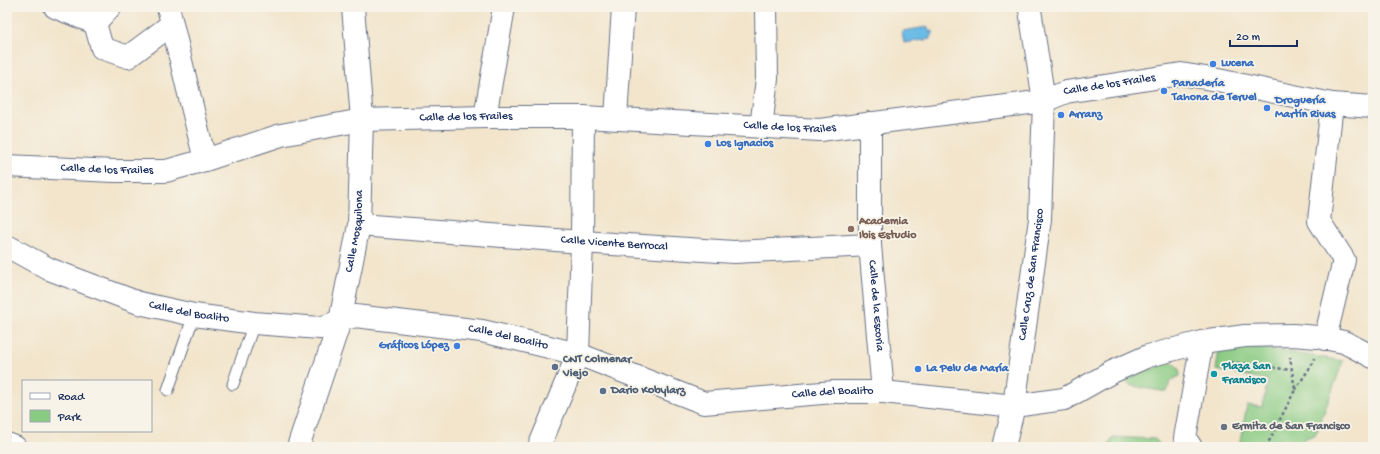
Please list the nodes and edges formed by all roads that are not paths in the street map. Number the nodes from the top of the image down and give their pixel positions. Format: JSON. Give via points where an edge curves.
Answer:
{"nodes":[{"id":1,"x":55,"y":7,"type":"edge"},
{"id":2,"x":110,"y":7,"type":"edge"},
{"id":3,"x":353,"y":7,"type":"edge"},
{"id":4,"x":504,"y":7,"type":"edge"},
{"id":5,"x":623,"y":7,"type":"edge"},
{"id":6,"x":766,"y":7,"type":"edge"},
{"id":7,"x":1029,"y":7,"type":"edge"},
{"id":8,"x":170,"y":16,"type":"edge"},
{"id":9,"x":95,"y":23,"type":"junction"},
{"id":10,"x":1044,"y":100,"type":"junction"},
{"id":11,"x":1332,"y":104,"type":"junction"},
{"id":12,"x":1373,"y":107,"type":"edge"},
{"id":13,"x":485,"y":117,"type":"junction"},
{"id":14,"x":583,"y":117,"type":"junction"},
{"id":15,"x":616,"y":118,"type":"junction"},
{"id":16,"x":362,"y":120,"type":"junction"},
{"id":17,"x":870,"y":124,"type":"junction"},
{"id":18,"x":761,"y":127,"type":"junction"},
{"id":19,"x":205,"y":160,"type":"junction"},
{"id":20,"x":7,"y":166,"type":"edge"},
{"id":21,"x":358,"y":225,"type":"junction"},
{"id":22,"x":582,"y":242,"type":"junction"},
{"id":23,"x":870,"y":245,"type":"junction"},
{"id":24,"x":7,"y":246,"type":"edge"},
{"id":25,"x":194,"y":315,"type":"junction"},
{"id":26,"x":340,"y":321,"type":"junction"},
{"id":27,"x":254,"y":323,"type":"junction"},
{"id":28,"x":1325,"y":339,"type":"junction"},
{"id":29,"x":1200,"y":350,"type":"junction"},
{"id":30,"x":578,"y":354,"type":"junction"},
{"id":31,"x":1373,"y":356,"type":"edge"},
{"id":32,"x":233,"y":384,"type":"dead end"},
{"id":33,"x":168,"y":390,"type":"dead end"},
{"id":34,"x":883,"y":392,"type":"junction"},
{"id":35,"x":1014,"y":406,"type":"junction"},
{"id":36,"x":7,"y":444,"type":"edge"},
{"id":37,"x":15,"y":447,"type":"edge"},
{"id":38,"x":298,"y":447,"type":"edge"},
{"id":39,"x":539,"y":447,"type":"edge"},
{"id":40,"x":1004,"y":447,"type":"edge"},
{"id":41,"x":1190,"y":447,"type":"edge"}],
"edges":[{"from":1,"to":9,"type":"street"},
{"from":2,"to":9,"type":"street"},
{"from":3,"to":16,"type":"street","name":"Calle Mosquilona"},
{"from":4,"to":13,"type":"street"},
{"from":5,"to":15,"type":"street"},
{"from":6,"to":18,"type":"street","via":[[767,79]]},
{"from":7,"to":10,"type":"street","name":"Calle Cruz de San Francisco"},
{"from":8,"to":9,"type":"street","via":[[128,58],[102,48]]},
{"from":8,"to":19,"type":"street"},
{"from":10,"to":11,"type":"street","name":"Calle de los Frailes","via":[[1066,92],[1181,74]]},
{"from":10,"to":17,"type":"street","name":"Calle de los Frailes"},
{"from":10,"to":35,"type":"street","name":"Calle Cruz de San Francisco","via":[[1040,219]]},
{"from":11,"to":12,"type":"street","name":"Calle de los Frailes"},
{"from":11,"to":28,"type":"street","via":[[1319,221],[1344,260]]},
{"from":13,"to":14,"type":"street","name":"Calle de los Frailes"},
{"from":13,"to":16,"type":"street","name":"Calle de los Frailes"},
{"from":14,"to":15,"type":"street","name":"Calle de los Frailes"},
{"from":14,"to":22,"type":"street"},
{"from":15,"to":18,"type":"street","name":"Calle de los Frailes"},
{"from":16,"to":19,"type":"street","name":"Calle de los Frailes","via":[[281,135]]},
{"from":16,"to":21,"type":"street","name":"Calle Mosquilona"},
{"from":17,"to":18,"type":"street","name":"Calle de los Frailes","via":[[820,130]]},
{"from":17,"to":23,"type":"street","name":"Calle de la Escoria"},
{"from":19,"to":20,"type":"street","name":"Calle de los Frailes","via":[[166,171]]},
{"from":21,"to":22,"type":"street","name":"Calle Vicente Berrocal"},
{"from":21,"to":26,"type":"street","name":"Calle Mosquilona"},
{"from":22,"to":23,"type":"street","name":"Calle Vicente Berrocal","via":[[734,252]]},
{"from":22,"to":30,"type":"street"},
{"from":23,"to":34,"type":"street","name":"Calle de la Escoria"},
{"from":24,"to":25,"type":"street","name":"Calle del Boalito","via":[[49,268],[117,295],[139,303]]},
{"from":25,"to":27,"type":"street","name":"Calle del Boalito"},
{"from":25,"to":33,"type":"lane"},
{"from":26,"to":27,"type":"street","name":"Calle del Boalito","via":[[320,328]]},
{"from":26,"to":30,"type":"street","name":"Calle del Boalito","via":[[354,316],[482,331]]},
{"from":26,"to":38,"type":"street","name":"Calle Mosquilona"},
{"from":27,"to":32,"type":"lane"},
{"from":28,"to":29,"type":"street","via":[[1293,334],[1245,336]]},
{"from":28,"to":31,"type":"street","via":[[1344,342]]},
{"from":29,"to":35,"type":"street","via":[[1148,356],[1112,372],[1064,399]]},
{"from":29,"to":41,"type":"street","via":[[1185,438]]},
{"from":30,"to":34,"type":"street","name":"Calle del Boalito","via":[[704,403],[834,392]]},
{"from":30,"to":39,"type":"street"},
{"from":34,"to":35,"type":"street","name":"Calle del Boalito"},
{"from":35,"to":40,"type":"street","name":"Calle Cruz de San Francisco"},
{"from":36,"to":37,"type":"street"}]}
